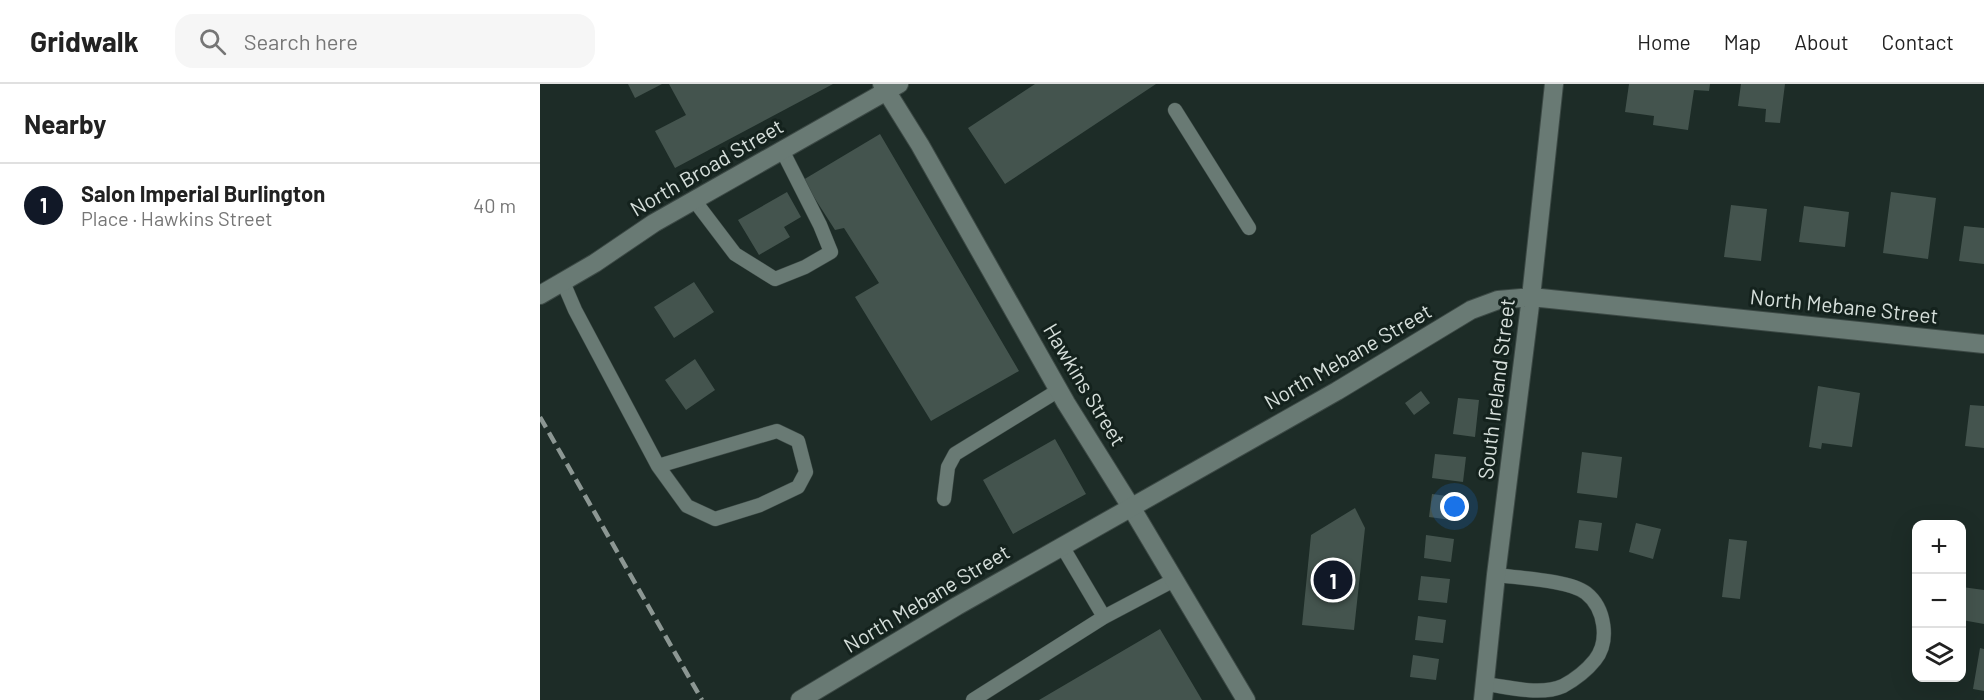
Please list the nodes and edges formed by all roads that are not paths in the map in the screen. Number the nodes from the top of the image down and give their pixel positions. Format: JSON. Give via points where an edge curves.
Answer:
{"nodes":[{"id":1,"x":1554,"y":84,"type":"edge"},
{"id":2,"x":889,"y":86,"type":"edge"},
{"id":3,"x":1174,"y":110,"type":"dead end"},
{"id":4,"x":782,"y":150,"type":"junction"},
{"id":5,"x":694,"y":200,"type":"junction"},
{"id":6,"x":1249,"y":228,"type":"dead end"},
{"id":7,"x":563,"y":282,"type":"junction"},
{"id":8,"x":540,"y":296,"type":"edge"},
{"id":9,"x":1531,"y":297,"type":"junction"},
{"id":10,"x":1984,"y":344,"type":"edge"},
{"id":11,"x":1059,"y":390,"type":"junction"},
{"id":12,"x":658,"y":466,"type":"junction"},
{"id":13,"x":944,"y":499,"type":"dead end"},
{"id":14,"x":1131,"y":507,"type":"junction"},
{"id":15,"x":1062,"y":546,"type":"junction"},
{"id":16,"x":1496,"y":575,"type":"junction"},
{"id":17,"x":1174,"y":580,"type":"junction"},
{"id":18,"x":1104,"y":617,"type":"junction"},
{"id":19,"x":1484,"y":692,"type":"edge"},
{"id":20,"x":800,"y":700,"type":"edge"},
{"id":21,"x":973,"y":700,"type":"edge"},
{"id":22,"x":1246,"y":700,"type":"edge"}],
"edges":[{"from":1,"to":9,"type":"street","name":"South Ireland Street"},
{"from":2,"to":4,"type":"street","name":"North Broad Street"},
{"from":2,"to":11,"type":"street","name":"Hawkins Street"},
{"from":3,"to":6,"type":"lane"},
{"from":4,"to":5,"type":"street","name":"North Broad Street"},
{"from":4,"to":5,"type":"lane","via":[[831,252],[805,267],[775,279],[735,254]]},
{"from":5,"to":7,"type":"street","name":"North Broad Street"},
{"from":7,"to":8,"type":"street","name":"North Broad Street"},
{"from":7,"to":12,"type":"lane"},
{"from":9,"to":10,"type":"street","name":"North Mebane Street"},
{"from":9,"to":14,"type":"street","name":"North Mebane Street","via":[[1498,300],[1472,310]]},
{"from":9,"to":16,"type":"street","name":"South Ireland Street"},
{"from":11,"to":13,"type":"lane","via":[[955,454],[948,467]]},
{"from":11,"to":14,"type":"street","name":"Hawkins Street"},
{"from":12,"to":12,"type":"lane","via":[[687,506],[715,519],[760,505],[798,487],[806,472],[798,441],[777,431]]},
{"from":14,"to":15,"type":"street","name":"North Mebane Street"},
{"from":14,"to":17,"type":"street","name":"Hawkins Street"},
{"from":15,"to":18,"type":"lane"},
{"from":15,"to":20,"type":"street","name":"North Mebane Street"},
{"from":16,"to":19,"type":"street","name":"South Ireland Street"},
{"from":16,"to":19,"type":"lane","via":[[1564,584],[1586,592],[1604,620],[1603,638],[1597,658],[1562,686]]},
{"from":17,"to":18,"type":"lane"},
{"from":17,"to":22,"type":"street","name":"Hawkins Street"},
{"from":18,"to":21,"type":"lane"}]}
